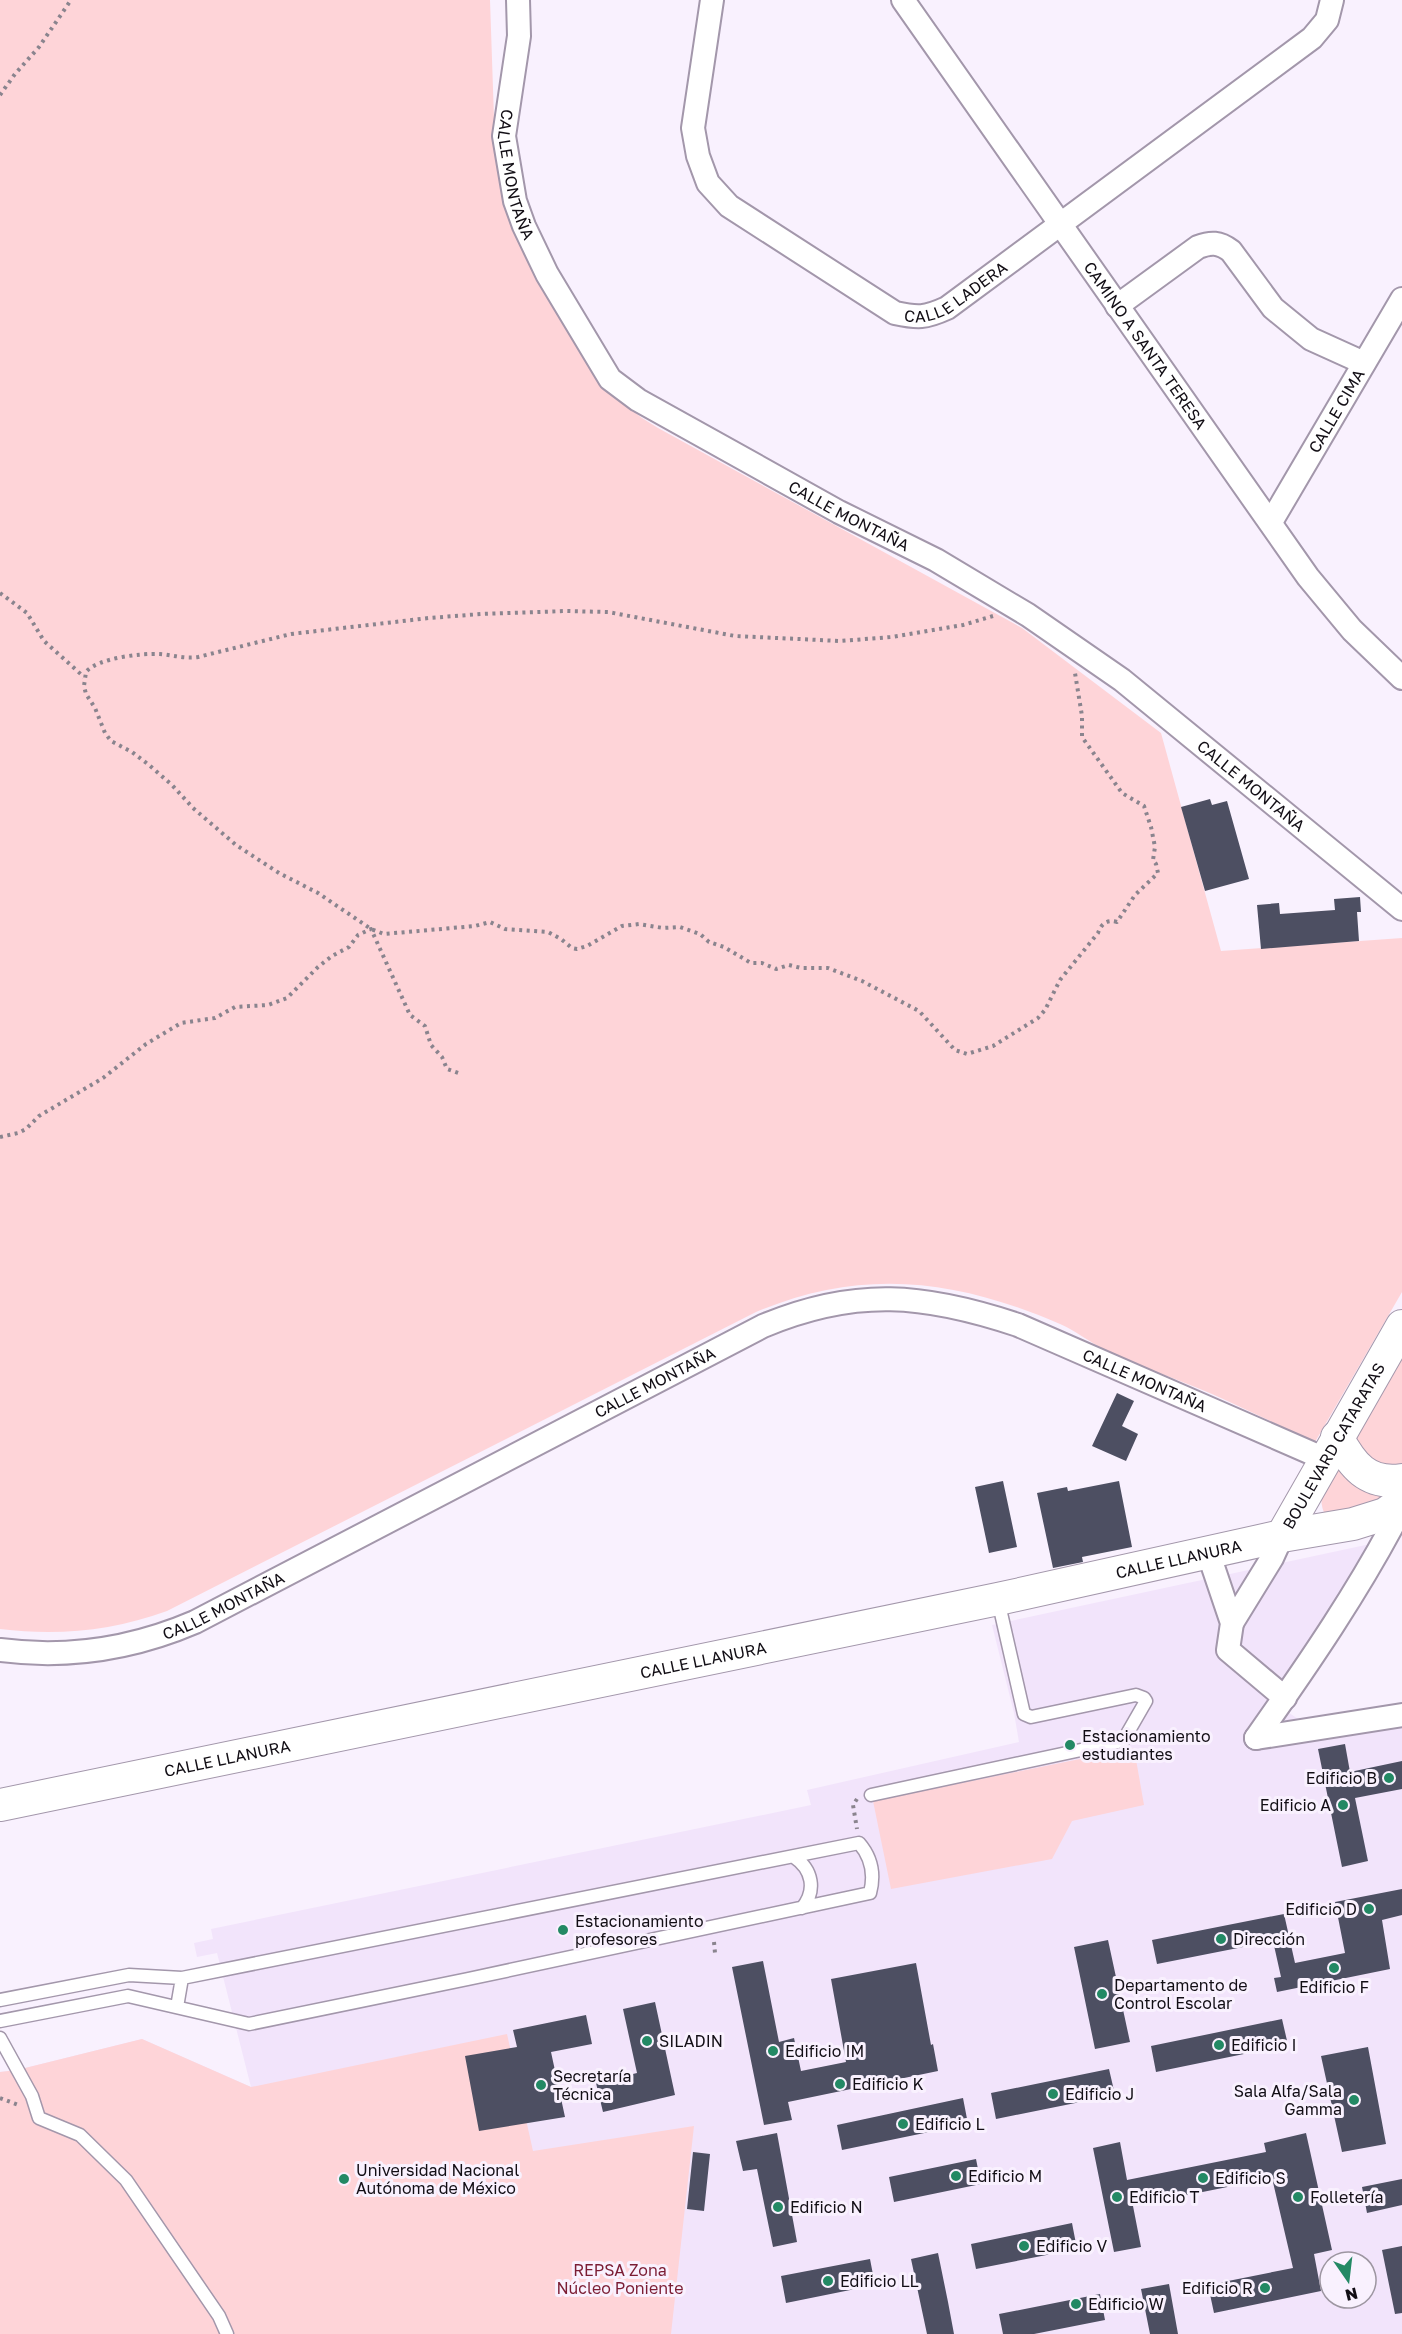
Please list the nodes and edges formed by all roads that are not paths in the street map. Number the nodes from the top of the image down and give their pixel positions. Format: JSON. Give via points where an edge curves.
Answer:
{"nodes":[{"id":1,"x":518,"y":0,"type":"edge"},
{"id":2,"x":712,"y":0,"type":"edge"},
{"id":3,"x":903,"y":0,"type":"edge"},
{"id":4,"x":1332,"y":0,"type":"edge"},
{"id":5,"x":1060,"y":223,"type":"junction"},
{"id":6,"x":1402,"y":299,"type":"edge"},
{"id":7,"x":1117,"y":306,"type":"junction"},
{"id":8,"x":1364,"y":363,"type":"junction"},
{"id":9,"x":1271,"y":522,"type":"junction"},
{"id":10,"x":1402,"y":678,"type":"edge"},
{"id":11,"x":1402,"y":909,"type":"edge"},
{"id":12,"x":1402,"y":1326,"type":"edge"},
{"id":13,"x":1331,"y":1448,"type":"junction"},
{"id":14,"x":1402,"y":1480,"type":"edge"},
{"id":15,"x":1402,"y":1502,"type":"edge"},
{"id":16,"x":1402,"y":1508,"type":"edge"},
{"id":17,"x":1282,"y":1536,"type":"junction"},
{"id":18,"x":1208,"y":1552,"type":"junction"},
{"id":19,"x":998,"y":1599,"type":"junction"},
{"id":20,"x":1232,"y":1623,"type":"junction"},
{"id":21,"x":0,"y":1650,"type":"edge"},
{"id":22,"x":1285,"y":1698,"type":"junction"},
{"id":23,"x":1402,"y":1715,"type":"edge"},
{"id":24,"x":871,"y":1795,"type":"road end"},
{"id":25,"x":0,"y":1805,"type":"edge"},
{"id":26,"x":794,"y":1857,"type":"junction"},
{"id":27,"x":802,"y":1908,"type":"junction"},
{"id":28,"x":182,"y":1978,"type":"junction"},
{"id":29,"x":34,"y":1994,"type":"junction"},
{"id":30,"x":0,"y":2000,"type":"edge"},
{"id":31,"x":177,"y":2007,"type":"junction"},
{"id":32,"x":38,"y":2014,"type":"junction"},
{"id":33,"x":0,"y":2021,"type":"edge"},
{"id":34,"x":0,"y":2038,"type":"edge"},
{"id":35,"x":227,"y":2334,"type":"edge"}],
"edges":[{"from":1,"to":11,"type":"street","name":"CALLE MONTAÑA","via":[[519,36],[504,136],[510,180],[534,251],[610,380],[658,412],[945,566],[1066,641],[1166,716]]},
{"from":2,"to":5,"type":"street","name":"CALLE LADERA","via":[[693,128],[708,183],[729,206],[865,294],[895,313],[928,317],[947,308]]},
{"from":3,"to":5,"type":"street","name":"CAMINO A SANTA TERESA"},
{"from":4,"to":5,"type":"street","name":"CALLE LADERA","via":[[1327,20],[1312,38]]},
{"from":5,"to":7,"type":"street","name":"CAMINO A SANTA TERESA"},
{"from":6,"to":8,"type":"street","name":"CALLE CIMA"},
{"from":7,"to":8,"type":"street","via":[[1198,247],[1209,242],[1222,245],[1231,251],[1273,308],[1311,339]]},
{"from":7,"to":9,"type":"street","name":"CAMINO A SANTA TERESA"},
{"from":8,"to":9,"type":"street","name":"CALLE CIMA"},
{"from":9,"to":10,"type":"street","name":"CAMINO A SANTA TERESA","via":[[1329,604]]},
{"from":12,"to":13,"type":"street","name":"BOULEVARD CATARATAS"},
{"from":13,"to":14,"type":"street","via":[[1348,1457],[1365,1474],[1387,1481]]},
{"from":13,"to":17,"type":"street","name":"BOULEVARD CATARATAS"},
{"from":13,"to":21,"type":"street","name":"CALLE MONTAÑA","via":[[1002,1320],[926,1301],[854,1300],[808,1309],[763,1326],[175,1631],[86,1653]]},
{"from":15,"to":17,"type":"street","name":"CALLE LLANURA","via":[[1385,1514],[1353,1524]]},
{"from":16,"to":22,"type":"street"},
{"from":17,"to":18,"type":"street","name":"CALLE LLANURA"},
{"from":17,"to":20,"type":"street"},
{"from":18,"to":19,"type":"street","name":"CALLE LLANURA"},
{"from":18,"to":20,"type":"street"},
{"from":19,"to":24,"type":"lane","via":[[1024,1714],[1031,1717],[1141,1696],[1146,1701],[1123,1741]]},
{"from":19,"to":25,"type":"street","name":"CALLE LLANURA"},
{"from":20,"to":22,"type":"street","via":[[1228,1650]]},
{"from":22,"to":23,"type":"street","via":[[1256,1738]]},
{"from":26,"to":27,"type":"lane","via":[[811,1878],[811,1894]]},
{"from":26,"to":27,"type":"lane","via":[[859,1843],[872,1867],[870,1893]]},
{"from":26,"to":28,"type":"lane"},
{"from":27,"to":31,"type":"lane","via":[[249,2024]]},
{"from":28,"to":29,"type":"lane","via":[[129,1975]]},
{"from":28,"to":31,"type":"lane"},
{"from":29,"to":30,"type":"lane"},
{"from":29,"to":32,"type":"lane"},
{"from":31,"to":32,"type":"lane","via":[[128,1996]]},
{"from":32,"to":33,"type":"lane"},
{"from":34,"to":35,"type":"lane","via":[[32,2096],[39,2118],[80,2135],[126,2180],[219,2316]]}]}
